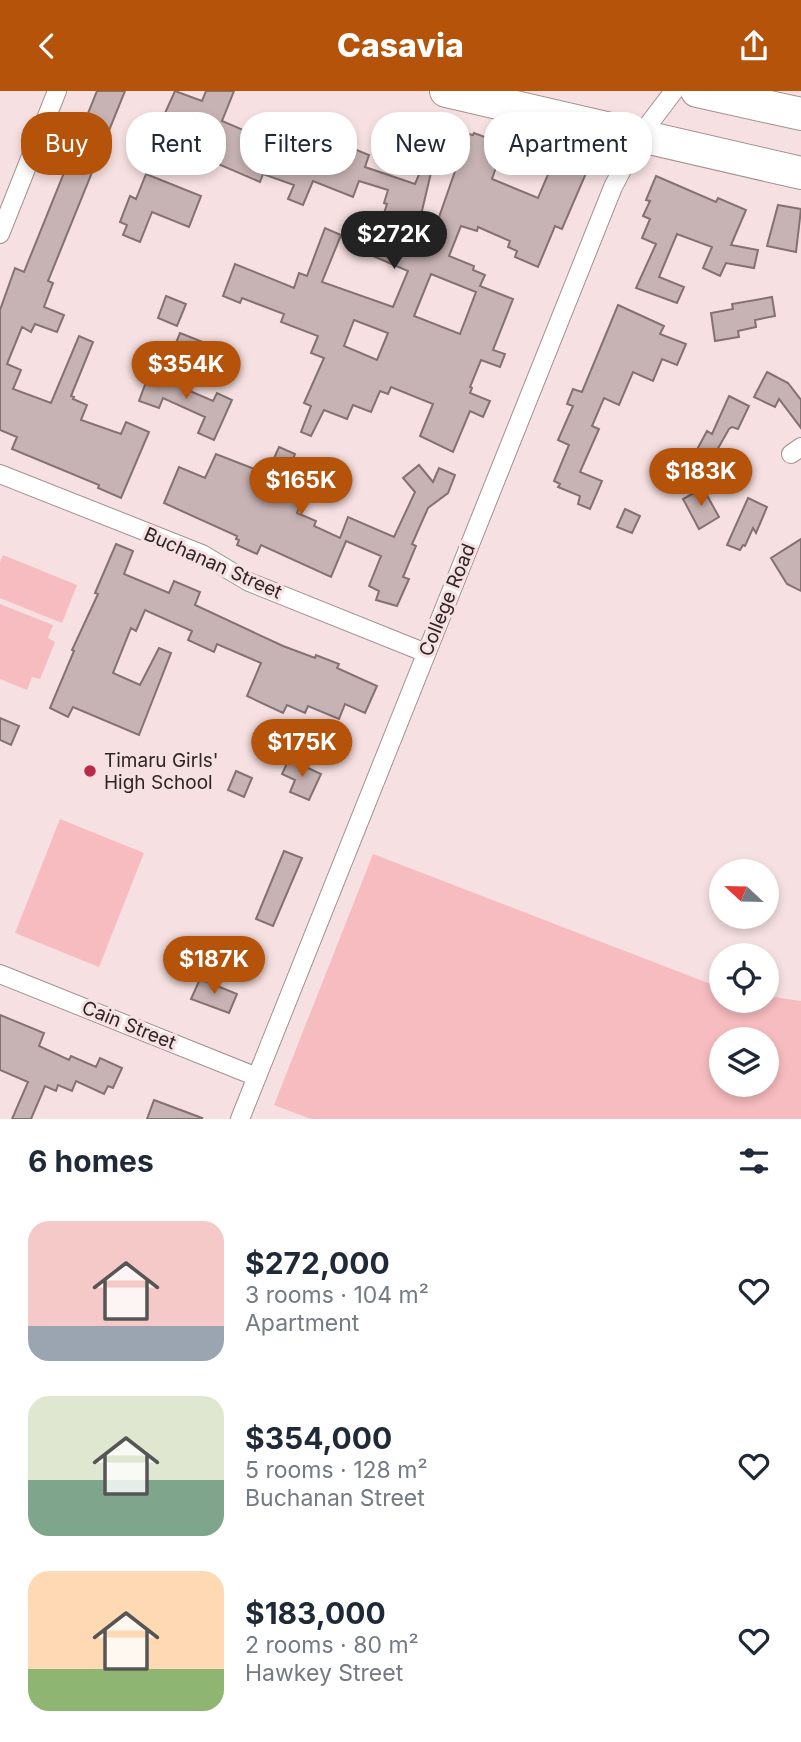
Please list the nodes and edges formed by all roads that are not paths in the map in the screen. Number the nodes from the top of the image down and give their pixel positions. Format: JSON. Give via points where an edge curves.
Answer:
{"nodes":[{"id":1,"x":57,"y":91,"type":"edge"},
{"id":2,"x":446,"y":91,"type":"edge"},
{"id":3,"x":674,"y":91,"type":"edge"},
{"id":4,"x":697,"y":91,"type":"edge"},
{"id":5,"x":534,"y":112,"type":"edge"},
{"id":6,"x":801,"y":114,"type":"edge"},
{"id":7,"x":652,"y":120,"type":"edge"},
{"id":8,"x":652,"y":140,"type":"edge"},
{"id":9,"x":801,"y":173,"type":"edge"},
{"id":10,"x":619,"y":175,"type":"edge"},
{"id":11,"x":0,"y":234,"type":"edge"},
{"id":12,"x":0,"y":474,"type":"edge"},
{"id":13,"x":426,"y":653,"type":"junction"},
{"id":14,"x":0,"y":974,"type":"edge"},
{"id":15,"x":257,"y":1077,"type":"junction"},
{"id":16,"x":240,"y":1119,"type":"edge"}],
"edges":[{"from":1,"to":11,"type":"street"},
{"from":2,"to":5,"type":"highway"},
{"from":3,"to":7,"type":"street","name":"College Road"},
{"from":4,"to":6,"type":"highway"},
{"from":8,"to":9,"type":"highway"},
{"from":10,"to":13,"type":"street","name":"College Road"},
{"from":12,"to":13,"type":"street","name":"Buchanan Street","via":[[202,554],[248,582]]},
{"from":13,"to":15,"type":"street","name":"College Road"},
{"from":14,"to":15,"type":"street","name":"Cain Street"},
{"from":15,"to":16,"type":"street","name":"College Road"}]}
